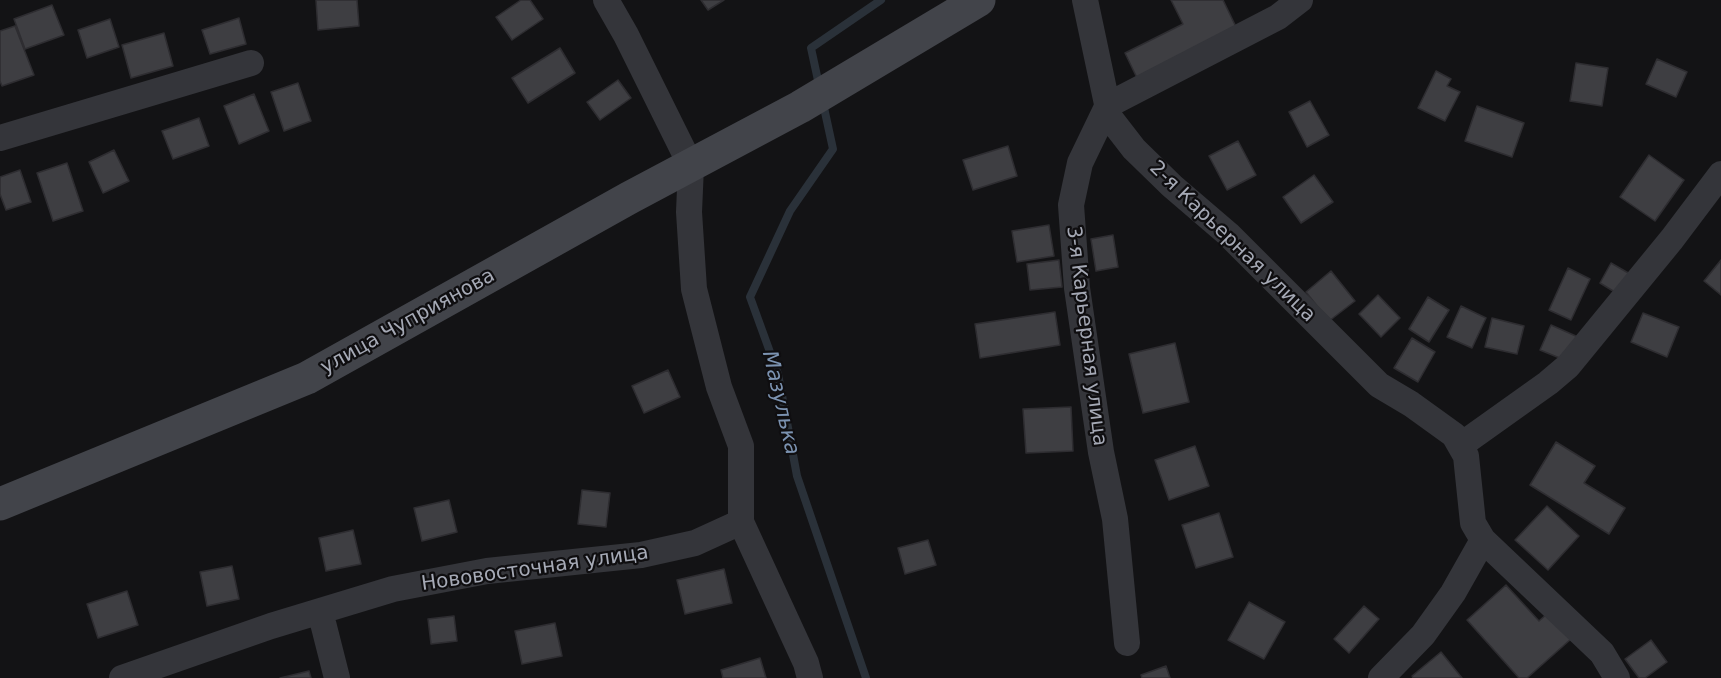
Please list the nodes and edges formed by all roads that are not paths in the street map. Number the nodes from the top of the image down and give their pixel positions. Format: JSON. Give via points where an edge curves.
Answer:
{"nodes":[{"id":1,"x":606,"y":0,"type":"edge"},
{"id":2,"x":979,"y":0,"type":"edge"},
{"id":3,"x":1086,"y":0,"type":"edge"},
{"id":4,"x":1300,"y":0,"type":"edge"},
{"id":5,"x":251,"y":63,"type":"dead end"},
{"id":6,"x":1108,"y":105,"type":"junction"},
{"id":7,"x":0,"y":138,"type":"edge"},
{"id":8,"x":690,"y":166,"type":"junction"},
{"id":9,"x":1721,"y":174,"type":"edge"},
{"id":10,"x":1461,"y":445,"type":"junction"},
{"id":11,"x":0,"y":504,"type":"edge"},
{"id":12,"x":741,"y":522,"type":"junction"},
{"id":13,"x":1483,"y":540,"type":"junction"},
{"id":14,"x":320,"y":611,"type":"junction"},
{"id":15,"x":1127,"y":643,"type":"dead end"},
{"id":16,"x":122,"y":678,"type":"edge"},
{"id":17,"x":336,"y":678,"type":"edge"},
{"id":18,"x":810,"y":678,"type":"edge"},
{"id":19,"x":1381,"y":678,"type":"edge"},
{"id":20,"x":1617,"y":678,"type":"edge"}],
"edges":[{"from":1,"to":8,"type":"street"},
{"from":2,"to":8,"type":"street","name":"улица Чуприянова","via":[[838,86]]},
{"from":3,"to":6,"type":"street"},
{"from":4,"to":6,"type":"street","via":[[1278,18]]},
{"from":5,"to":7,"type":"street"},
{"from":6,"to":10,"type":"street","name":"2-я Карьерная улица","via":[[1110,118],[1134,149],[1172,186],[1228,234],[1379,385],[1454,435]]},
{"from":6,"to":15,"type":"street","name":"3-я Карьерная улица","via":[[1080,163],[1071,205],[1077,288],[1115,519]]},
{"from":8,"to":11,"type":"street","name":"улица Чуприянова","via":[[307,378]]},
{"from":8,"to":12,"type":"street","via":[[694,289],[719,387],[741,446]]},
{"from":9,"to":10,"type":"street","via":[[1568,366]]},
{"from":10,"to":13,"type":"street","via":[[1466,456],[1473,523]]},
{"from":12,"to":14,"type":"street","name":"Нововосточная улица","via":[[669,550],[487,572],[393,589]]},
{"from":12,"to":18,"type":"street"},
{"from":13,"to":19,"type":"street","via":[[1423,635]]},
{"from":13,"to":20,"type":"street","via":[[1602,653]]},
{"from":14,"to":16,"type":"street","name":"Нововосточная улица"},
{"from":14,"to":17,"type":"street"}]}
